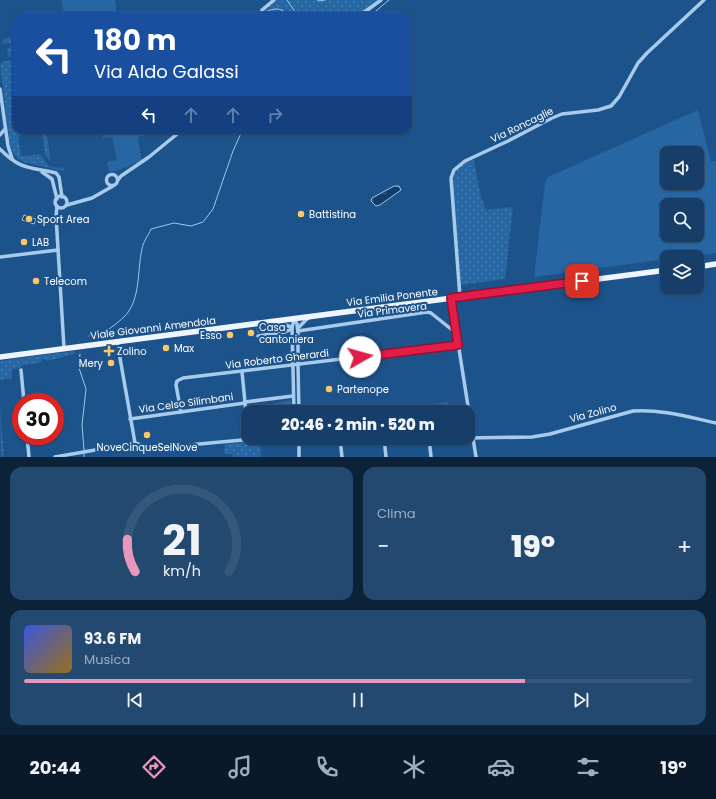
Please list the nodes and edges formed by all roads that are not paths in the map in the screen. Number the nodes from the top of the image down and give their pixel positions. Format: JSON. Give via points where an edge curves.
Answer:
{"nodes":[{"id":1,"x":274,"y":0,"type":"edge"},
{"id":2,"x":381,"y":0,"type":"edge"},
{"id":3,"x":704,"y":0,"type":"edge"},
{"id":4,"x":262,"y":12,"type":"edge"},
{"id":5,"x":364,"y":12,"type":"edge"},
{"id":6,"x":0,"y":89,"type":"edge"},
{"id":7,"x":0,"y":117,"type":"edge"},
{"id":8,"x":5,"y":124,"type":"junction"},
{"id":9,"x":5,"y":128,"type":"junction"},
{"id":10,"x":177,"y":134,"type":"edge"},
{"id":11,"x":0,"y":135,"type":"edge"},
{"id":12,"x":0,"y":149,"type":"edge"},
{"id":13,"x":13,"y":161,"type":"junction"},
{"id":14,"x":39,"y":170,"type":"junction"},
{"id":15,"x":56,"y":173,"type":"junction"},
{"id":16,"x":114,"y":175,"type":"junction"},
{"id":17,"x":121,"y":176,"type":"junction"},
{"id":18,"x":52,"y":179,"type":"junction"},
{"id":19,"x":118,"y":180,"type":"junction"},
{"id":20,"x":107,"y":181,"type":"junction"},
{"id":21,"x":113,"y":186,"type":"junction"},
{"id":22,"x":106,"y":190,"type":"junction"},
{"id":23,"x":62,"y":197,"type":"junction"},
{"id":24,"x":57,"y":199,"type":"junction"},
{"id":25,"x":67,"y":202,"type":"junction"},
{"id":26,"x":56,"y":206,"type":"junction"},
{"id":27,"x":62,"y":208,"type":"junction"},
{"id":28,"x":56,"y":216,"type":"junction"},
{"id":29,"x":58,"y":250,"type":"junction"},
{"id":30,"x":0,"y":257,"type":"edge"},
{"id":31,"x":716,"y":264,"type":"edge"},
{"id":32,"x":704,"y":265,"type":"edge"},
{"id":33,"x":660,"y":271,"type":"edge"},
{"id":34,"x":460,"y":297,"type":"junction"},
{"id":35,"x":451,"y":298,"type":"junction"},
{"id":36,"x":309,"y":317,"type":"junction"},
{"id":37,"x":294,"y":319,"type":"junction"},
{"id":38,"x":273,"y":321,"type":"junction"},
{"id":39,"x":292,"y":329,"type":"junction"},
{"id":40,"x":298,"y":330,"type":"junction"},
{"id":41,"x":456,"y":333,"type":"junction"},
{"id":42,"x":258,"y":336,"type":"dead end"},
{"id":43,"x":117,"y":341,"type":"junction"},
{"id":44,"x":458,"y":345,"type":"junction"},
{"id":45,"x":64,"y":348,"type":"junction"},
{"id":46,"x":0,"y":357,"type":"edge"},
{"id":47,"x":298,"y":365,"type":"junction"},
{"id":48,"x":293,"y":366,"type":"junction"},
{"id":49,"x":21,"y":370,"type":"dead end"},
{"id":50,"x":242,"y":372,"type":"junction"},
{"id":51,"x":23,"y":393,"type":"edge"},
{"id":52,"x":293,"y":396,"type":"junction"},
{"id":53,"x":245,"y":402,"type":"junction"},
{"id":54,"x":245,"y":405,"type":"edge"},
{"id":55,"x":294,"y":405,"type":"edge"},
{"id":56,"x":299,"y":405,"type":"edge"},
{"id":57,"x":468,"y":405,"type":"edge"},
{"id":58,"x":180,"y":412,"type":"junction"},
{"id":59,"x":130,"y":419,"type":"junction"},
{"id":60,"x":716,"y":423,"type":"edge"},
{"id":61,"x":475,"y":437,"type":"edge"},
{"id":62,"x":241,"y":440,"type":"edge"},
{"id":63,"x":135,"y":443,"type":"junction"},
{"id":64,"x":28,"y":445,"type":"edge"},
{"id":65,"x":299,"y":445,"type":"edge"},
{"id":66,"x":341,"y":445,"type":"edge"},
{"id":67,"x":385,"y":445,"type":"edge"},
{"id":68,"x":430,"y":445,"type":"edge"},
{"id":69,"x":475,"y":445,"type":"edge"},
{"id":70,"x":29,"y":457,"type":"edge"},
{"id":71,"x":55,"y":457,"type":"edge"},
{"id":72,"x":299,"y":457,"type":"edge"},
{"id":73,"x":342,"y":457,"type":"edge"},
{"id":74,"x":386,"y":457,"type":"edge"},
{"id":75,"x":431,"y":457,"type":"edge"},
{"id":76,"x":476,"y":457,"type":"edge"}],
"edges":[{"from":1,"to":4,"type":"street"},
{"from":2,"to":5,"type":"street"},
{"from":3,"to":34,"type":"street","name":"Via Roncaglie","via":[[638,63],[611,106],[552,118],[465,160],[454,170],[451,178]]},
{"from":6,"to":8,"type":"street"},
{"from":7,"to":8,"type":"street"},
{"from":8,"to":9,"type":"street"},
{"from":9,"to":11,"type":"street"},
{"from":9,"to":13,"type":"street","via":[[9,153]]},
{"from":10,"to":17,"type":"street"},
{"from":12,"to":13,"type":"street"},
{"from":13,"to":14,"type":"street"},
{"from":14,"to":15,"type":"street"},
{"from":14,"to":18,"type":"street"},
{"from":15,"to":18,"type":"street","via":[[52,175]]},
{"from":15,"to":23,"type":"street"},
{"from":16,"to":17,"type":"street"},
{"from":16,"to":19,"type":"street"},
{"from":16,"to":20,"type":"street","via":[[109,176]]},
{"from":17,"to":19,"type":"street"},
{"from":18,"to":24,"type":"street"},
{"from":19,"to":21,"type":"street"},
{"from":20,"to":21,"type":"street"},
{"from":20,"to":22,"type":"street"},
{"from":21,"to":22,"type":"street"},
{"from":22,"to":25,"type":"street","via":[[92,198]]},
{"from":23,"to":24,"type":"street"},
{"from":23,"to":25,"type":"street"},
{"from":24,"to":26,"type":"street"},
{"from":25,"to":27,"type":"street"},
{"from":26,"to":27,"type":"street"},
{"from":26,"to":28,"type":"street"},
{"from":27,"to":28,"type":"street"},
{"from":28,"to":29,"type":"street"},
{"from":29,"to":30,"type":"street"},
{"from":29,"to":45,"type":"street"},
{"from":31,"to":32,"type":"main road"},
{"from":33,"to":34,"type":"main road","name":"Via Emilia Ponente"},
{"from":34,"to":35,"type":"main road","name":"Via Emilia Ponente"},
{"from":35,"to":36,"type":"main road","name":"Via Emilia Ponente"},
{"from":35,"to":41,"type":"street"},
{"from":36,"to":37,"type":"main road","name":"Viale Giovanni Amendola"},
{"from":36,"to":40,"type":"street"},
{"from":37,"to":38,"type":"main road","name":"Viale Giovanni Amendola"},
{"from":37,"to":39,"type":"street"},
{"from":37,"to":40,"type":"street"},
{"from":38,"to":39,"type":"street","via":[[277,324],[287,324]]},
{"from":38,"to":43,"type":"main road","name":"Viale Giovanni Amendola"},
{"from":39,"to":42,"type":"street"},
{"from":39,"to":48,"type":"street"},
{"from":40,"to":41,"type":"street","name":"Via Primavera","via":[[427,312]]},
{"from":40,"to":47,"type":"street"},
{"from":41,"to":44,"type":"street"},
{"from":43,"to":45,"type":"main road","name":"Viale Giovanni Amendola"},
{"from":43,"to":59,"type":"street"},
{"from":44,"to":47,"type":"street","name":"Via Roberto Gherardi"},
{"from":44,"to":57,"type":"street"},
{"from":45,"to":46,"type":"main road","name":"Viale Giovanni Amendola"},
{"from":47,"to":48,"type":"street","name":"Via Roberto Gherardi"},
{"from":47,"to":56,"type":"street"},
{"from":48,"to":50,"type":"street","name":"Via Roberto Gherardi"},
{"from":48,"to":52,"type":"street"},
{"from":49,"to":51,"type":"street"},
{"from":50,"to":53,"type":"street"},
{"from":50,"to":58,"type":"street","name":"Via Roberto Gherardi","via":[[183,378],[178,381],[176,385]]},
{"from":52,"to":53,"type":"street","name":"Via Celso Silimbani"},
{"from":52,"to":55,"type":"street"},
{"from":53,"to":54,"type":"street"},
{"from":53,"to":58,"type":"street","name":"Via Celso Silimbani"},
{"from":58,"to":59,"type":"street","name":"Via Celso Silimbani"},
{"from":59,"to":63,"type":"street"},
{"from":60,"to":61,"type":"street","name":"Via Zolino","via":[[641,410],[538,436]]},
{"from":62,"to":63,"type":"street","via":[[156,450]]},
{"from":63,"to":71,"type":"street"},
{"from":64,"to":70,"type":"street"},
{"from":65,"to":72,"type":"street"},
{"from":66,"to":73,"type":"street"},
{"from":67,"to":74,"type":"street"},
{"from":68,"to":75,"type":"street"},
{"from":69,"to":76,"type":"street"}]}
